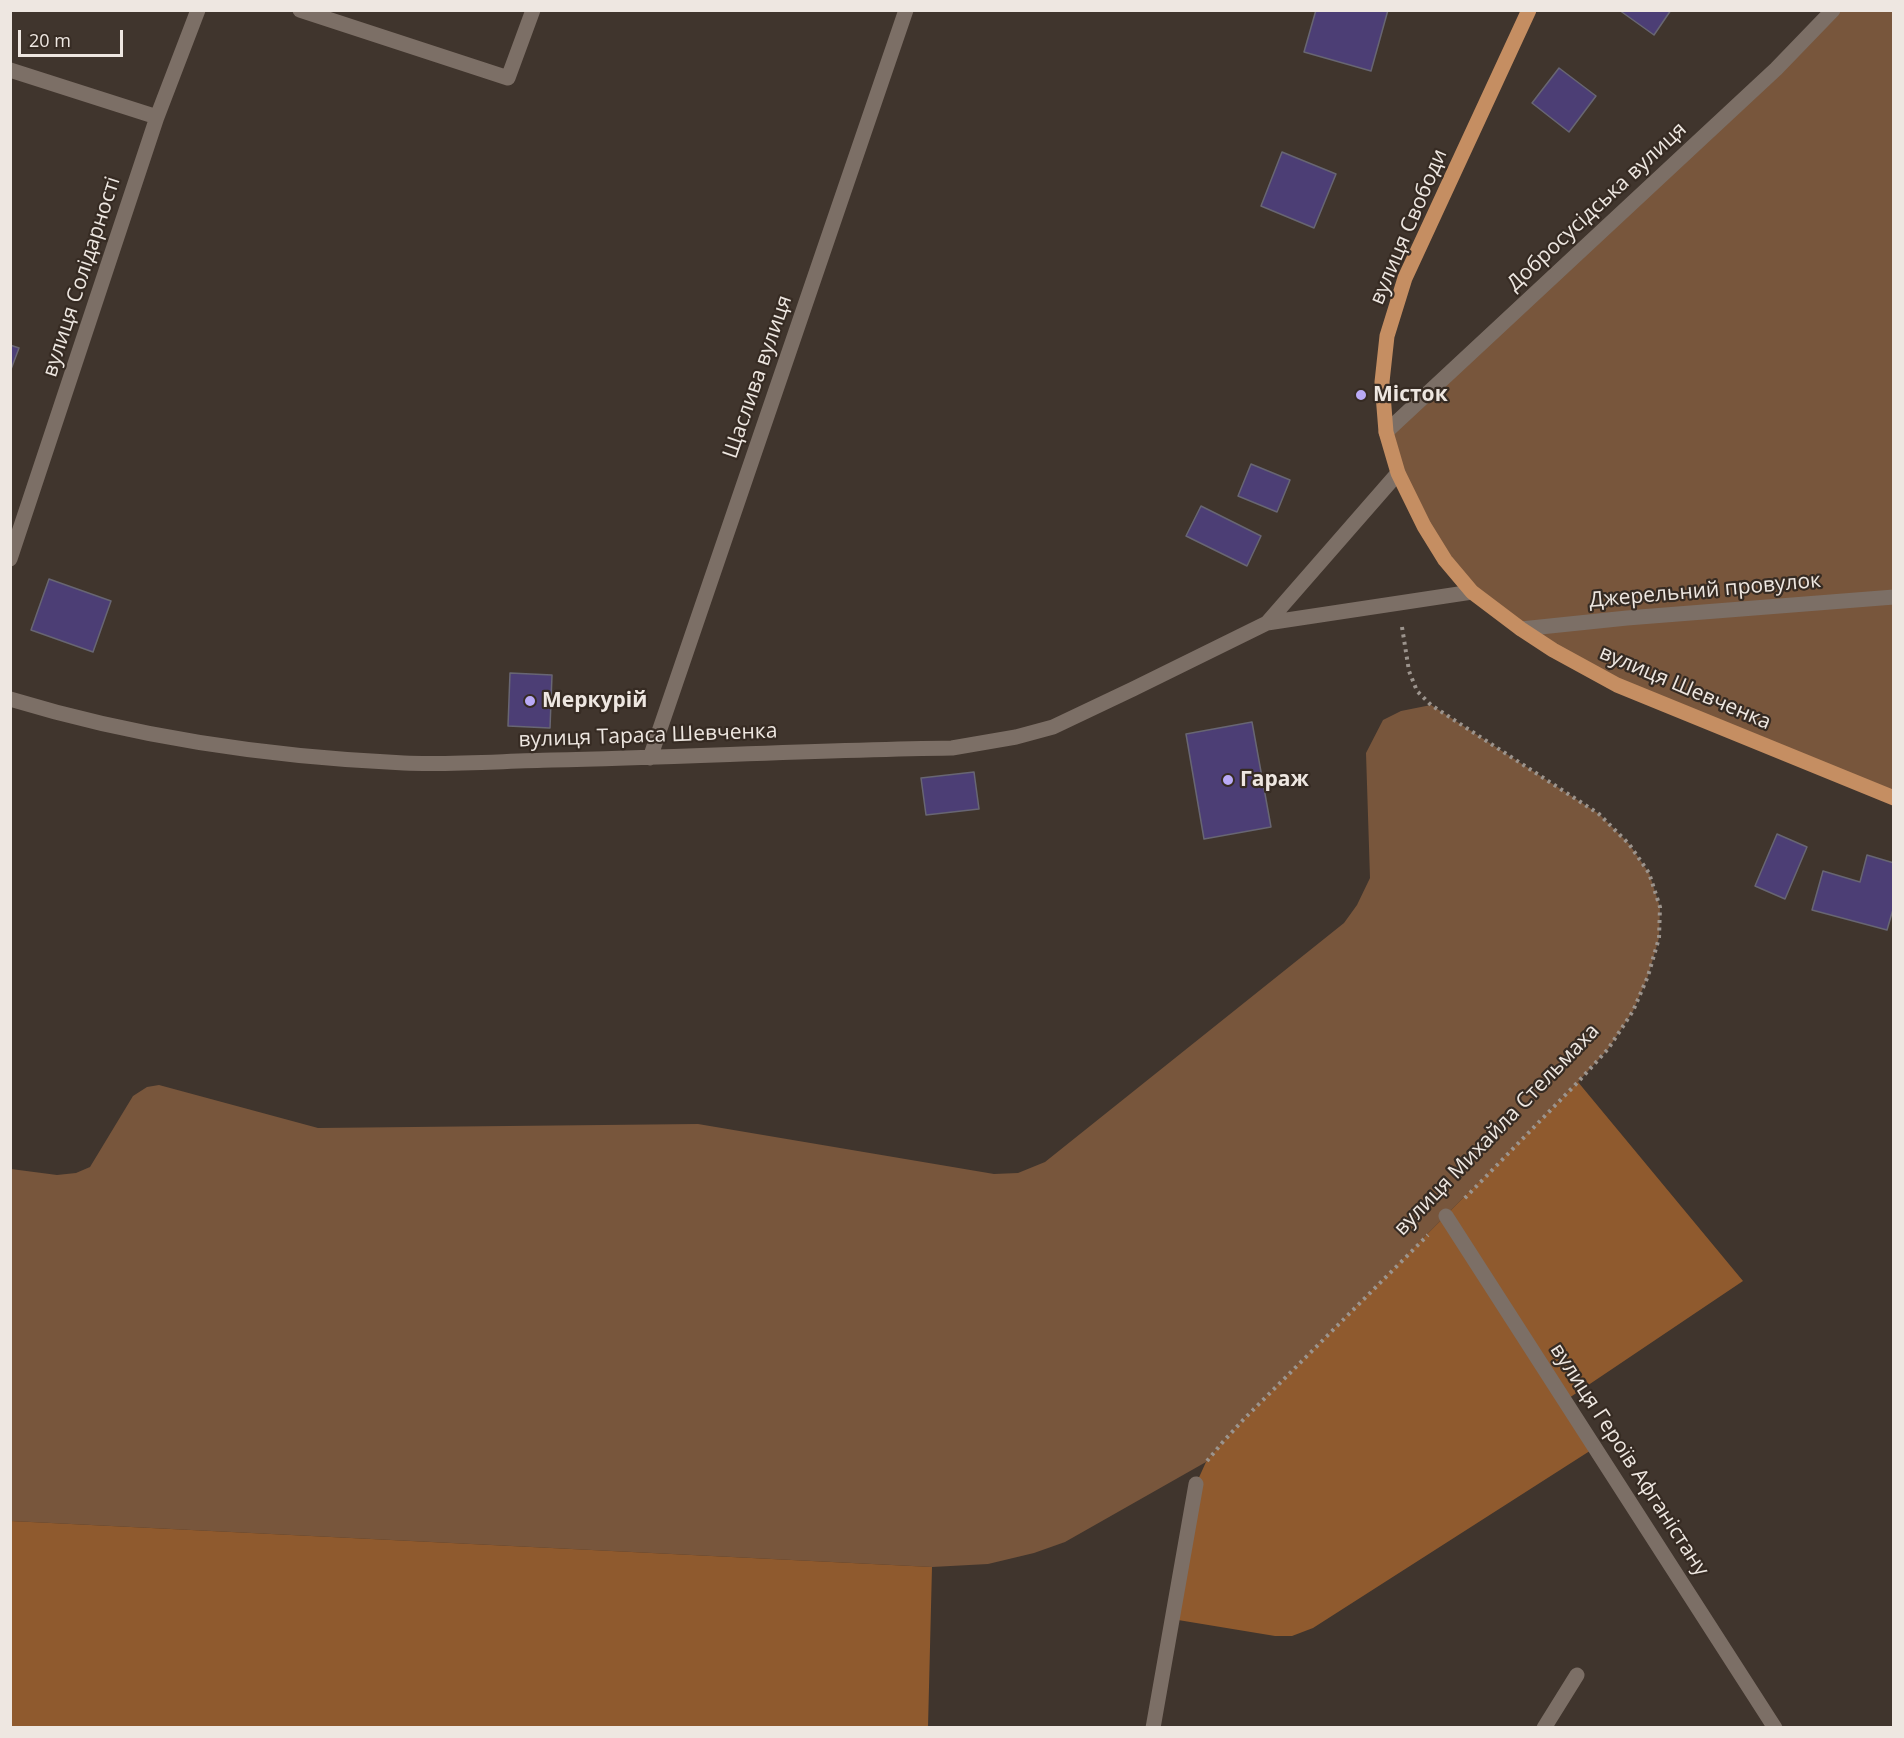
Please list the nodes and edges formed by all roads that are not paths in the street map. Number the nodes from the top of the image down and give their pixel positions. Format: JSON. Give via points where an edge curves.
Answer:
{"nodes":[{"id":1,"x":198,"y":10,"type":"edge"},
{"id":2,"x":300,"y":10,"type":"edge"},
{"id":3,"x":533,"y":10,"type":"edge"},
{"id":4,"x":906,"y":10,"type":"edge"},
{"id":5,"x":1528,"y":10,"type":"edge"},
{"id":6,"x":1833,"y":10,"type":"edge"},
{"id":7,"x":10,"y":70,"type":"edge"},
{"id":8,"x":157,"y":117,"type":"junction"},
{"id":9,"x":1386,"y":432,"type":"junction"},
{"id":10,"x":1398,"y":473,"type":"junction"},
{"id":11,"x":10,"y":559,"type":"edge"},
{"id":12,"x":1472,"y":592,"type":"junction"},
{"id":13,"x":1893,"y":597,"type":"edge"},
{"id":14,"x":1266,"y":623,"type":"junction"},
{"id":15,"x":1521,"y":629,"type":"junction"},
{"id":16,"x":10,"y":699,"type":"edge"},
{"id":17,"x":650,"y":758,"type":"junction"},
{"id":18,"x":1893,"y":798,"type":"edge"},
{"id":19,"x":1446,"y":1216,"type":"road end"},
{"id":20,"x":1196,"y":1484,"type":"road end"},
{"id":21,"x":1576,"y":1675,"type":"dead end"},
{"id":22,"x":1153,"y":1728,"type":"edge"},
{"id":23,"x":1544,"y":1728,"type":"edge"},
{"id":24,"x":1775,"y":1728,"type":"edge"}],
"edges":[{"from":1,"to":8,"type":"street","name":"вулиця Солідарності"},
{"from":2,"to":3,"type":"street","via":[[508,78]]},
{"from":4,"to":17,"type":"street","name":"Щаслива вулиця"},
{"from":5,"to":9,"type":"main road","name":"вулиця Свободи","via":[[1405,278],[1387,336],[1382,382]]},
{"from":6,"to":9,"type":"street","name":"Добросусідська вулиця","via":[[1776,69]]},
{"from":7,"to":8,"type":"street"},
{"from":8,"to":11,"type":"street","name":"вулиця Солідарності"},
{"from":9,"to":10,"type":"main road","name":"вулиця Свободи"},
{"from":10,"to":12,"type":"main road","name":"вулиця Свободи","via":[[1445,560]]},
{"from":10,"to":14,"type":"street","name":"вулиця Тараса Шевченка"},
{"from":12,"to":14,"type":"street","name":"вулиця Тараса Шевченка"},
{"from":12,"to":15,"type":"main road","name":"вулиця Шевченка"},
{"from":13,"to":15,"type":"street","name":"Джерельний провулок"},
{"from":14,"to":17,"type":"street","name":"вулиця Тараса Шевченка","via":[[1053,727],[1016,737],[952,748]]},
{"from":15,"to":18,"type":"main road","name":"вулиця Шевченка","via":[[1617,685]]},
{"from":16,"to":17,"type":"street","name":"вулиця Тараса Шевченка","via":[[129,730],[300,756],[407,763]]},
{"from":19,"to":24,"type":"street","name":"вулиця Героїв Афганістану"},
{"from":20,"to":22,"type":"street"},
{"from":21,"to":23,"type":"street"}]}
